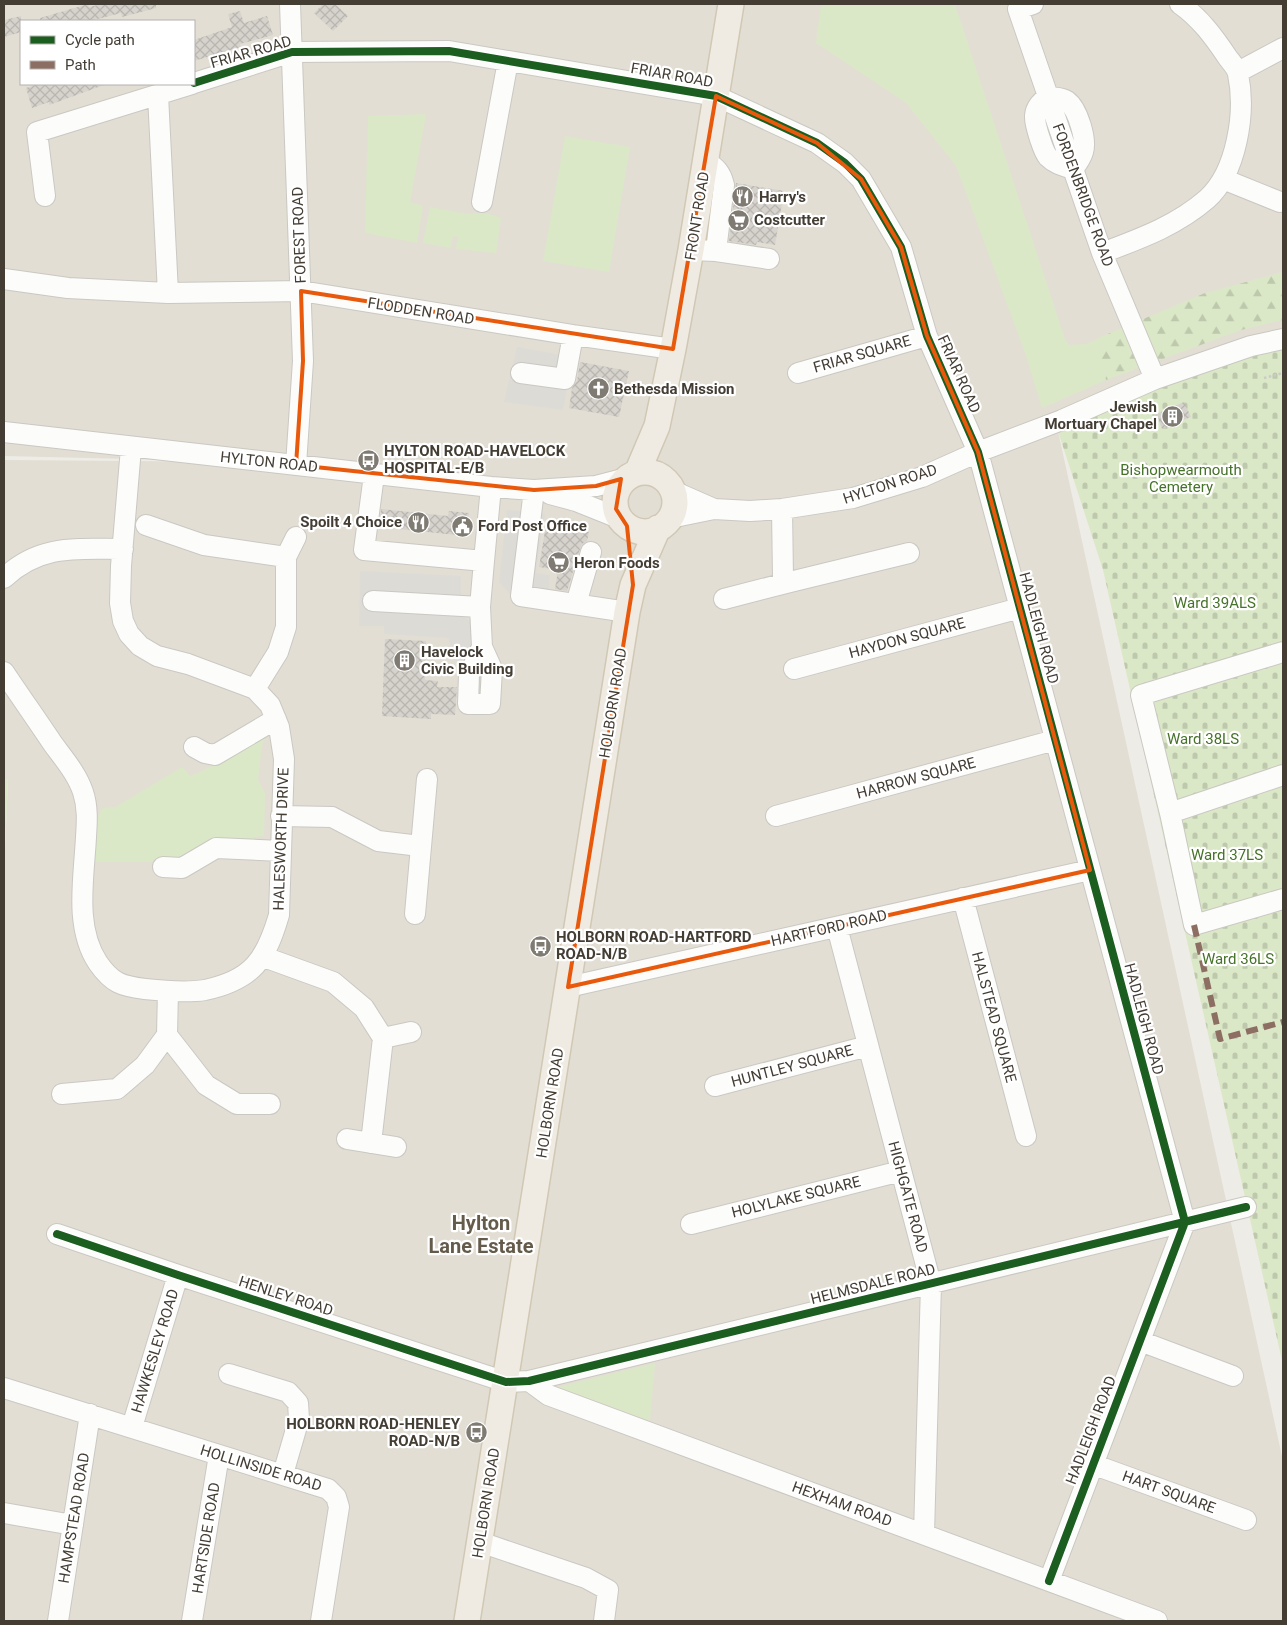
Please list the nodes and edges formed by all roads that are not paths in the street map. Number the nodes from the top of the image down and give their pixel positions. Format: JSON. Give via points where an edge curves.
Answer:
{"nodes":[{"id":1,"x":290,"y":4,"type":"edge"},
{"id":2,"x":730,"y":4,"type":"edge"},
{"id":3,"x":1180,"y":4,"type":"edge"},
{"id":4,"x":1025,"y":6,"type":"edge"},
{"id":5,"x":1283,"y":48,"type":"edge"},
{"id":6,"x":292,"y":52,"type":"junction"},
{"id":7,"x":508,"y":62,"type":"junction"},
{"id":8,"x":1238,"y":72,"type":"junction"},
{"id":9,"x":195,"y":83,"type":"edge"},
{"id":10,"x":190,"y":85,"type":"edge"},
{"id":11,"x":158,"y":95,"type":"junction"},
{"id":12,"x":716,"y":96,"type":"junction"},
{"id":13,"x":706,"y":161,"type":"junction"},
{"id":14,"x":1223,"y":179,"type":"junction"},
{"id":15,"x":44,"y":196,"type":"dead end"},
{"id":16,"x":482,"y":202,"type":"dead end"},
{"id":17,"x":1280,"y":202,"type":"dead end"},
{"id":18,"x":691,"y":250,"type":"junction"},
{"id":19,"x":716,"y":251,"type":"junction"},
{"id":20,"x":1102,"y":253,"type":"junction"},
{"id":21,"x":769,"y":260,"type":"dead end"},
{"id":22,"x":4,"y":279,"type":"edge"},
{"id":23,"x":301,"y":291,"type":"junction"},
{"id":24,"x":168,"y":294,"type":"junction"},
{"id":25,"x":573,"y":335,"type":"junction"},
{"id":26,"x":927,"y":336,"type":"junction"},
{"id":27,"x":1283,"y":339,"type":"edge"},
{"id":28,"x":674,"y":349,"type":"junction"},
{"id":29,"x":521,"y":372,"type":"dead end"},
{"id":30,"x":798,"y":373,"type":"dead end"},
{"id":31,"x":1155,"y":379,"type":"junction"},
{"id":32,"x":657,"y":426,"type":"junction"},
{"id":33,"x":4,"y":432,"type":"edge"},
{"id":34,"x":131,"y":448,"type":"junction"},
{"id":35,"x":978,"y":452,"type":"junction"},
{"id":36,"x":296,"y":465,"type":"junction"},
{"id":37,"x":374,"y":475,"type":"junction"},
{"id":38,"x":632,"y":475,"type":"junction"},
{"id":39,"x":668,"y":484,"type":"junction"},
{"id":40,"x":491,"y":487,"type":"junction"},
{"id":41,"x":534,"y":490,"type":"junction"},
{"id":42,"x":714,"y":509,"type":"junction"},
{"id":43,"x":782,"y":509,"type":"junction"},
{"id":44,"x":624,"y":523,"type":"junction"},
{"id":45,"x":664,"y":523,"type":"junction"},
{"id":46,"x":146,"y":525,"type":"dead end"},
{"id":47,"x":296,"y":537,"type":"dead end"},
{"id":48,"x":122,"y":548,"type":"junction"},
{"id":49,"x":590,"y":552,"type":"dead end"},
{"id":50,"x":909,"y":553,"type":"dead end"},
{"id":51,"x":286,"y":557,"type":"junction"},
{"id":52,"x":484,"y":561,"type":"junction"},
{"id":53,"x":4,"y":578,"type":"edge"},
{"id":54,"x":790,"y":582,"type":"junction"},
{"id":55,"x":632,"y":585,"type":"junction"},
{"id":56,"x":724,"y":599,"type":"dead end"},
{"id":57,"x":373,"y":601,"type":"dead end"},
{"id":58,"x":576,"y":604,"type":"junction"},
{"id":59,"x":480,"y":607,"type":"junction"},
{"id":60,"x":1020,"y":608,"type":"junction"},
{"id":61,"x":628,"y":612,"type":"junction"},
{"id":62,"x":482,"y":647,"type":"dead end"},
{"id":63,"x":1283,"y":652,"type":"edge"},
{"id":64,"x":794,"y":669,"type":"dead end"},
{"id":65,"x":4,"y":672,"type":"edge"},
{"id":66,"x":255,"y":689,"type":"junction"},
{"id":67,"x":276,"y":718,"type":"junction"},
{"id":68,"x":1055,"y":740,"type":"junction"},
{"id":69,"x":194,"y":747,"type":"dead end"},
{"id":70,"x":1283,"y":775,"type":"edge"},
{"id":71,"x":427,"y":779,"type":"dead end"},
{"id":72,"x":1170,"y":813,"type":"junction"},
{"id":73,"x":282,"y":816,"type":"junction"},
{"id":74,"x":776,"y":816,"type":"dead end"},
{"id":75,"x":420,"y":846,"type":"junction"},
{"id":76,"x":281,"y":851,"type":"junction"},
{"id":77,"x":163,"y":867,"type":"dead end"},
{"id":78,"x":1090,"y":870,"type":"junction"},
{"id":79,"x":963,"y":898,"type":"junction"},
{"id":80,"x":1283,"y":899,"type":"edge"},
{"id":81,"x":415,"y":914,"type":"dead end"},
{"id":82,"x":837,"y":926,"type":"junction"},
{"id":83,"x":264,"y":956,"type":"junction"},
{"id":84,"x":568,"y":987,"type":"junction"},
{"id":85,"x":168,"y":991,"type":"junction"},
{"id":86,"x":411,"y":1032,"type":"dead end"},
{"id":87,"x":167,"y":1035,"type":"junction"},
{"id":88,"x":384,"y":1038,"type":"junction"},
{"id":89,"x":868,"y":1046,"type":"junction"},
{"id":90,"x":715,"y":1086,"type":"dead end"},
{"id":91,"x":62,"y":1094,"type":"dead end"},
{"id":92,"x":270,"y":1104,"type":"dead end"},
{"id":93,"x":1026,"y":1136,"type":"dead end"},
{"id":94,"x":347,"y":1139,"type":"dead end"},
{"id":95,"x":371,"y":1143,"type":"junction"},
{"id":96,"x":396,"y":1147,"type":"dead end"},
{"id":97,"x":901,"y":1171,"type":"junction"},
{"id":98,"x":1246,"y":1207,"type":"dead end"},
{"id":99,"x":1185,"y":1222,"type":"junction"},
{"id":100,"x":691,"y":1224,"type":"dead end"},
{"id":101,"x":57,"y":1234,"type":"dead end"},
{"id":102,"x":178,"y":1275,"type":"junction"},
{"id":103,"x":931,"y":1284,"type":"junction"},
{"id":104,"x":1140,"y":1340,"type":"junction"},
{"id":105,"x":229,"y":1374,"type":"dead end"},
{"id":106,"x":1233,"y":1376,"type":"dead end"},
{"id":107,"x":518,"y":1382,"type":"junction"},
{"id":108,"x":4,"y":1388,"type":"edge"},
{"id":109,"x":90,"y":1414,"type":"junction"},
{"id":110,"x":132,"y":1427,"type":"junction"},
{"id":111,"x":219,"y":1454,"type":"junction"},
{"id":112,"x":1092,"y":1464,"type":"junction"},
{"id":113,"x":283,"y":1474,"type":"junction"},
{"id":114,"x":4,"y":1514,"type":"edge"},
{"id":115,"x":1246,"y":1520,"type":"dead end"},
{"id":116,"x":73,"y":1525,"type":"junction"},
{"id":117,"x":924,"y":1534,"type":"junction"},
{"id":118,"x":480,"y":1542,"type":"junction"},
{"id":119,"x":1050,"y":1581,"type":"junction"},
{"id":120,"x":58,"y":1621,"type":"edge"},
{"id":121,"x":192,"y":1621,"type":"edge"},
{"id":122,"x":321,"y":1621,"type":"edge"},
{"id":123,"x":467,"y":1621,"type":"edge"},
{"id":124,"x":604,"y":1621,"type":"edge"},
{"id":125,"x":1157,"y":1621,"type":"edge"}],
"edges":[{"from":1,"to":6,"type":"street","name":"FOREST ROAD"},
{"from":2,"to":12,"type":"main road","name":"FRONT ROAD"},
{"from":3,"to":8,"type":"street","via":[[1194,14],[1213,36]]},
{"from":4,"to":20,"type":"street","name":"FORDENBRIDGE ROAD","via":[[1048,97]]},
{"from":5,"to":8,"type":"street"},
{"from":6,"to":7,"type":"street","name":"FRIAR ROAD","via":[[449,51]]},
{"from":6,"to":9,"type":"street","name":"FRIAR ROAD"},
{"from":6,"to":23,"type":"street","name":"FOREST ROAD"},
{"from":7,"to":12,"type":"street","name":"FRIAR ROAD"},
{"from":7,"to":16,"type":"street"},
{"from":8,"to":14,"type":"street","via":[[1239,130]]},
{"from":10,"to":11,"type":"street","name":"FRIAR ROAD"},
{"from":11,"to":15,"type":"street","name":"FRIAR ROAD","via":[[37,132]]},
{"from":11,"to":24,"type":"street"},
{"from":12,"to":13,"type":"main road","name":"FRONT ROAD"},
{"from":12,"to":26,"type":"street","name":"FRIAR ROAD","via":[[817,143],[861,179],[901,247]]},
{"from":13,"to":18,"type":"main road","name":"FRONT ROAD"},
{"from":13,"to":19,"type":"street","via":[[718,169],[724,185]]},
{"from":14,"to":17,"type":"street"},
{"from":14,"to":20,"type":"street","via":[[1208,198],[1180,220]]},
{"from":18,"to":19,"type":"street"},
{"from":18,"to":28,"type":"main road","name":"FRONT ROAD"},
{"from":19,"to":21,"type":"street"},
{"from":20,"to":31,"type":"street","name":"FORDENBRIDGE ROAD"},
{"from":22,"to":24,"type":"street","name":"FLODDEN ROAD","via":[[68,288]]},
{"from":23,"to":24,"type":"street","name":"FLODDEN ROAD"},
{"from":23,"to":25,"type":"street","name":"FLODDEN ROAD"},
{"from":23,"to":36,"type":"street","name":"FOREST ROAD","via":[[303,361]]},
{"from":25,"to":28,"type":"street","name":"FLODDEN ROAD"},
{"from":25,"to":29,"type":"street","via":[[565,379]]},
{"from":26,"to":30,"type":"street","name":"FRIAR SQUARE"},
{"from":26,"to":35,"type":"street","name":"FRIAR ROAD"},
{"from":27,"to":31,"type":"street","name":"HYLTON ROAD","via":[[1251,346]]},
{"from":28,"to":32,"type":"main road","name":"FRONT ROAD"},
{"from":31,"to":35,"type":"street","name":"HYLTON ROAD"},
{"from":32,"to":38,"type":"main road","name":"FRONT ROAD"},
{"from":32,"to":39,"type":"main road","name":"FRONT ROAD"},
{"from":33,"to":34,"type":"street","name":"HYLTON ROAD"},
{"from":34,"to":36,"type":"street","name":"HYLTON ROAD"},
{"from":34,"to":48,"type":"street","name":"HALESWORTH DRIVE"},
{"from":35,"to":43,"type":"street","name":"HYLTON ROAD","via":[[922,477],[852,498]]},
{"from":35,"to":60,"type":"street","name":"HADLEIGH ROAD"},
{"from":36,"to":37,"type":"street","name":"HYLTON ROAD"},
{"from":37,"to":40,"type":"street","name":"HYLTON ROAD"},
{"from":37,"to":52,"type":"street","via":[[364,550]]},
{"from":38,"to":39,"type":"main road","via":[[651,472]]},
{"from":38,"to":41,"type":"street","name":"HYLTON ROAD","via":[[596,486]]},
{"from":38,"to":44,"type":"main road","via":[[619,486],[615,498],[616,509]]},
{"from":39,"to":42,"type":"street","name":"HYLTON ROAD"},
{"from":39,"to":45,"type":"main road","via":[[675,500],[674,509]]},
{"from":40,"to":41,"type":"street","name":"HYLTON ROAD"},
{"from":40,"to":52,"type":"street"},
{"from":41,"to":44,"type":"street","name":"HYLTON ROAD","via":[[576,501]]},
{"from":41,"to":58,"type":"street","via":[[521,596]]},
{"from":42,"to":43,"type":"street","name":"HYLTON ROAD"},
{"from":42,"to":45,"type":"street","name":"HYLTON ROAD"},
{"from":43,"to":54,"type":"street","via":[[783,578]]},
{"from":44,"to":45,"type":"main road","via":[[637,531],[648,532]]},
{"from":44,"to":55,"type":"main road","name":"HOLBORN ROAD"},
{"from":45,"to":55,"type":"main road","name":"HOLBORN ROAD"},
{"from":46,"to":51,"type":"street","via":[[204,545]]},
{"from":47,"to":51,"type":"street"},
{"from":48,"to":53,"type":"street","via":[[56,550],[35,556],[15,567]]},
{"from":48,"to":66,"type":"street","name":"HALESWORTH DRIVE","via":[[120,603],[123,621],[140,646],[157,656]]},
{"from":49,"to":58,"type":"street"},
{"from":50,"to":54,"type":"street"},
{"from":51,"to":66,"type":"street","via":[[286,628],[278,652]]},
{"from":52,"to":59,"type":"street"},
{"from":54,"to":56,"type":"street"},
{"from":55,"to":61,"type":"main road","name":"HOLBORN ROAD"},
{"from":57,"to":59,"type":"street"},
{"from":58,"to":61,"type":"street"},
{"from":59,"to":62,"type":"street"},
{"from":60,"to":64,"type":"street","name":"HAYDON SQUARE"},
{"from":60,"to":68,"type":"street","name":"HADLEIGH ROAD"},
{"from":61,"to":84,"type":"main road","name":"HOLBORN ROAD"},
{"from":63,"to":72,"type":"street","via":[[1141,695]]},
{"from":65,"to":85,"type":"street","name":"HALESWORTH DRIVE","via":[[72,770],[83,792],[87,815],[82,912],[84,933],[94,957],[106,974],[124,986]]},
{"from":66,"to":67,"type":"street","name":"HALESWORTH DRIVE","via":[[270,705]]},
{"from":67,"to":69,"type":"street","via":[[215,755]]},
{"from":67,"to":73,"type":"street","name":"HALESWORTH DRIVE","via":[[284,759]]},
{"from":68,"to":74,"type":"street","name":"HARROW SQUARE"},
{"from":68,"to":78,"type":"street","name":"HADLEIGH ROAD"},
{"from":70,"to":72,"type":"street"},
{"from":71,"to":75,"type":"street"},
{"from":72,"to":80,"type":"street","via":[[1194,925]]},
{"from":73,"to":75,"type":"street","via":[[332,817],[378,841]]},
{"from":73,"to":76,"type":"street","name":"HALESWORTH DRIVE"},
{"from":75,"to":81,"type":"street"},
{"from":76,"to":77,"type":"street","via":[[216,848],[182,868]]},
{"from":76,"to":83,"type":"street","name":"HALESWORTH DRIVE","via":[[279,914]]},
{"from":78,"to":79,"type":"street","name":"HARTFORD ROAD"},
{"from":78,"to":99,"type":"street","name":"HADLEIGH ROAD"},
{"from":79,"to":82,"type":"street","name":"HARTFORD ROAD"},
{"from":79,"to":93,"type":"street","name":"HALSTEAD SQUARE"},
{"from":82,"to":84,"type":"street","name":"HARTFORD ROAD"},
{"from":82,"to":89,"type":"street","name":"HIGHGATE ROAD"},
{"from":83,"to":85,"type":"street","name":"HALESWORTH DRIVE","via":[[245,975],[221,986],[200,991]]},
{"from":83,"to":88,"type":"street","via":[[334,982],[364,1008]]},
{"from":84,"to":107,"type":"main road","name":"HOLBORN ROAD"},
{"from":85,"to":87,"type":"street"},
{"from":86,"to":88,"type":"street"},
{"from":87,"to":91,"type":"street","via":[[145,1065],[117,1090]]},
{"from":87,"to":92,"type":"street","via":[[206,1085],[237,1104]]},
{"from":88,"to":95,"type":"street"},
{"from":89,"to":90,"type":"street","name":"HUNTLEY SQUARE"},
{"from":89,"to":97,"type":"street","name":"HIGHGATE ROAD"},
{"from":94,"to":95,"type":"street"},
{"from":95,"to":96,"type":"street"},
{"from":97,"to":100,"type":"street","name":"HOLYLAKE SQUARE"},
{"from":97,"to":103,"type":"street","name":"HIGHGATE ROAD"},
{"from":98,"to":99,"type":"street","name":"HELMSDALE ROAD"},
{"from":99,"to":103,"type":"street","name":"HELMSDALE ROAD"},
{"from":99,"to":104,"type":"street","name":"HADLEIGH ROAD"},
{"from":101,"to":102,"type":"street","name":"HENLEY ROAD"},
{"from":102,"to":107,"type":"street","name":"HENLEY ROAD"},
{"from":102,"to":110,"type":"street","name":"HAWKESLEY ROAD"},
{"from":103,"to":107,"type":"street","name":"HELMSDALE ROAD"},
{"from":103,"to":117,"type":"street","name":"HIGHGATE ROAD"},
{"from":104,"to":106,"type":"street"},
{"from":104,"to":112,"type":"street","name":"HADLEIGH ROAD"},
{"from":105,"to":113,"type":"street","via":[[288,1392],[298,1403],[299,1419]]},
{"from":107,"to":117,"type":"street","name":"HEXHAM ROAD"},
{"from":107,"to":118,"type":"main road","name":"HOLBORN ROAD"},
{"from":108,"to":109,"type":"street","name":"HOLLINSIDE ROAD"},
{"from":109,"to":110,"type":"street","name":"HOLLINSIDE ROAD"},
{"from":109,"to":116,"type":"street","name":"HAMPSTEAD ROAD"},
{"from":110,"to":111,"type":"street","name":"HOLLINSIDE ROAD"},
{"from":111,"to":113,"type":"street","name":"HOLLINSIDE ROAD"},
{"from":111,"to":121,"type":"street","name":"HARTSIDE ROAD"},
{"from":112,"to":115,"type":"street","name":"HART SQUARE"},
{"from":112,"to":119,"type":"street","name":"HADLEIGH ROAD"},
{"from":113,"to":122,"type":"street","name":"HOLLINSIDE ROAD","via":[[328,1489],[338,1502],[339,1513]]},
{"from":114,"to":116,"type":"street"},
{"from":116,"to":120,"type":"street","name":"HAMPSTEAD ROAD"},
{"from":117,"to":119,"type":"street","name":"HEXHAM ROAD"},
{"from":118,"to":123,"type":"main road","name":"HOLBORN ROAD"},
{"from":118,"to":124,"type":"street","via":[[586,1578],[608,1590]]},
{"from":119,"to":125,"type":"street","name":"HEXHAM ROAD"}]}
